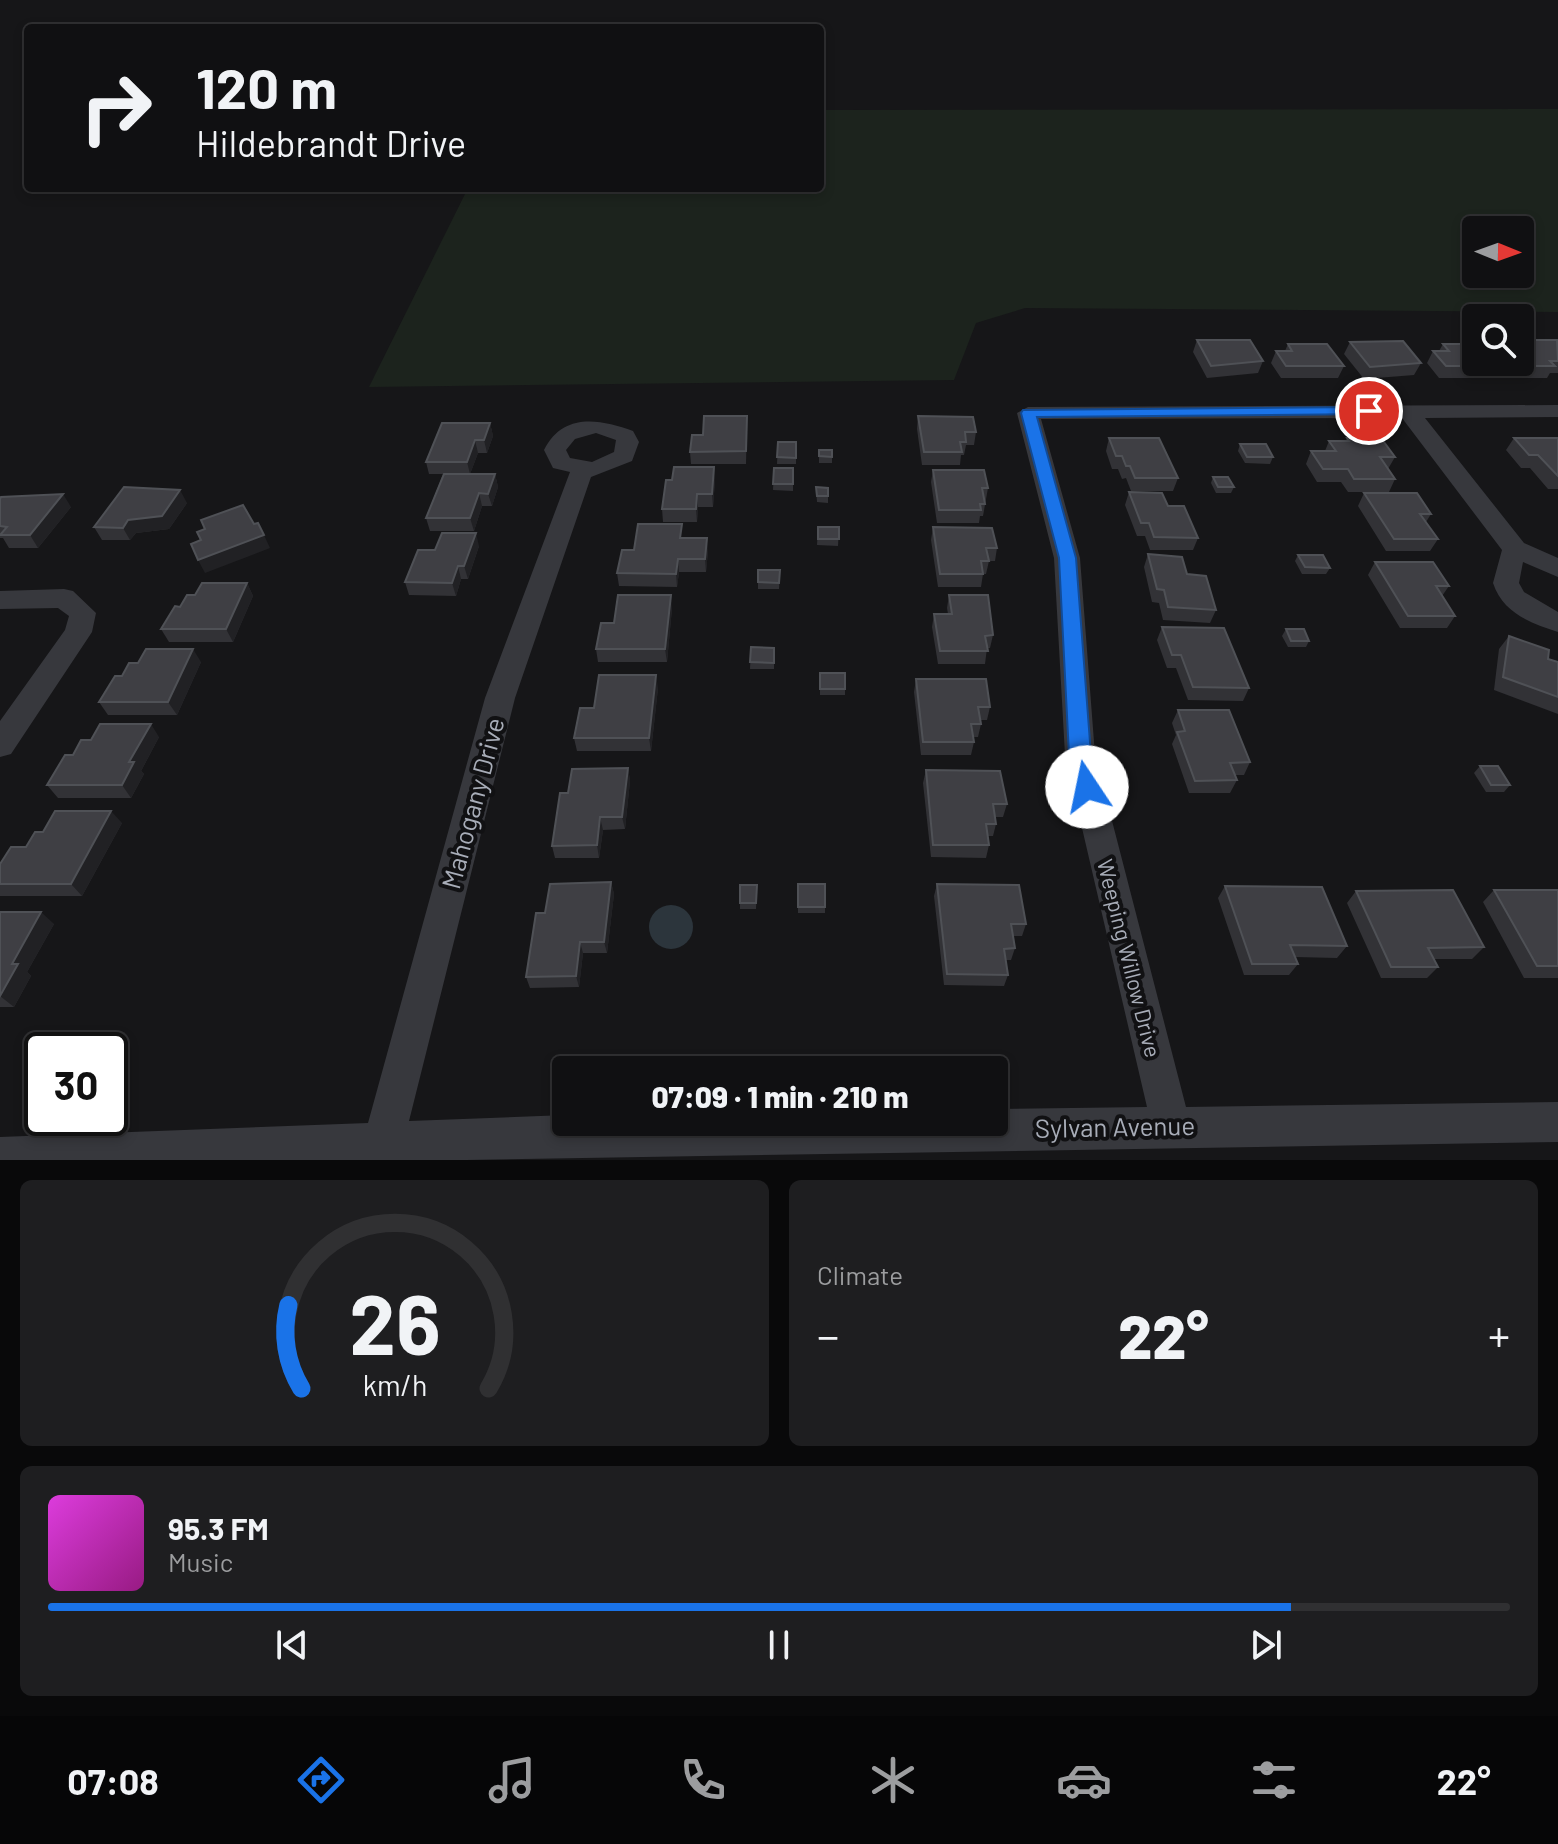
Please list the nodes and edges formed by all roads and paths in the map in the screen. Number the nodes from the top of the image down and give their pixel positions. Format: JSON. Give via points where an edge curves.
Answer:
{"nodes":[{"id":1,"x":1408,"y":411,"type":"junction"},
{"id":2,"x":1558,"y":411,"type":"edge"},
{"id":3,"x":582,"y":470,"type":"dead end"},
{"id":4,"x":1515,"y":549,"type":"junction"},
{"id":5,"x":1558,"y":568,"type":"edge"},
{"id":6,"x":0,"y":600,"type":"edge"},
{"id":7,"x":1558,"y":622,"type":"edge"},
{"id":8,"x":0,"y":745,"type":"edge"},
{"id":9,"x":1558,"y":1122,"type":"edge"},
{"id":10,"x":1171,"y":1125,"type":"junction"},
{"id":11,"x":383,"y":1142,"type":"junction"},
{"id":12,"x":0,"y":1158,"type":"edge"}],
"edges":[{"from":1,"to":2,"type":"street"},
{"from":1,"to":4,"type":"street"},
{"from":1,"to":10,"type":"street","name":"Weeping Willow Drive","via":[[1028,413],[1067,558],[1080,755]]},
{"from":3,"to":11,"type":"street","name":"Mahogany Drive","via":[[500,698]]},
{"from":4,"to":5,"type":"street"},
{"from":4,"to":7,"type":"street","via":[[1505,575],[1509,591],[1525,608]]},
{"from":6,"to":8,"type":"street","via":[[52,597],[83,613],[78,632]]},
{"from":9,"to":10,"type":"street","name":"Sylvan Avenue"},
{"from":10,"to":11,"type":"street","name":"Sylvan Avenue"},
{"from":11,"to":12,"type":"street","name":"Sylvan Avenue"}]}
